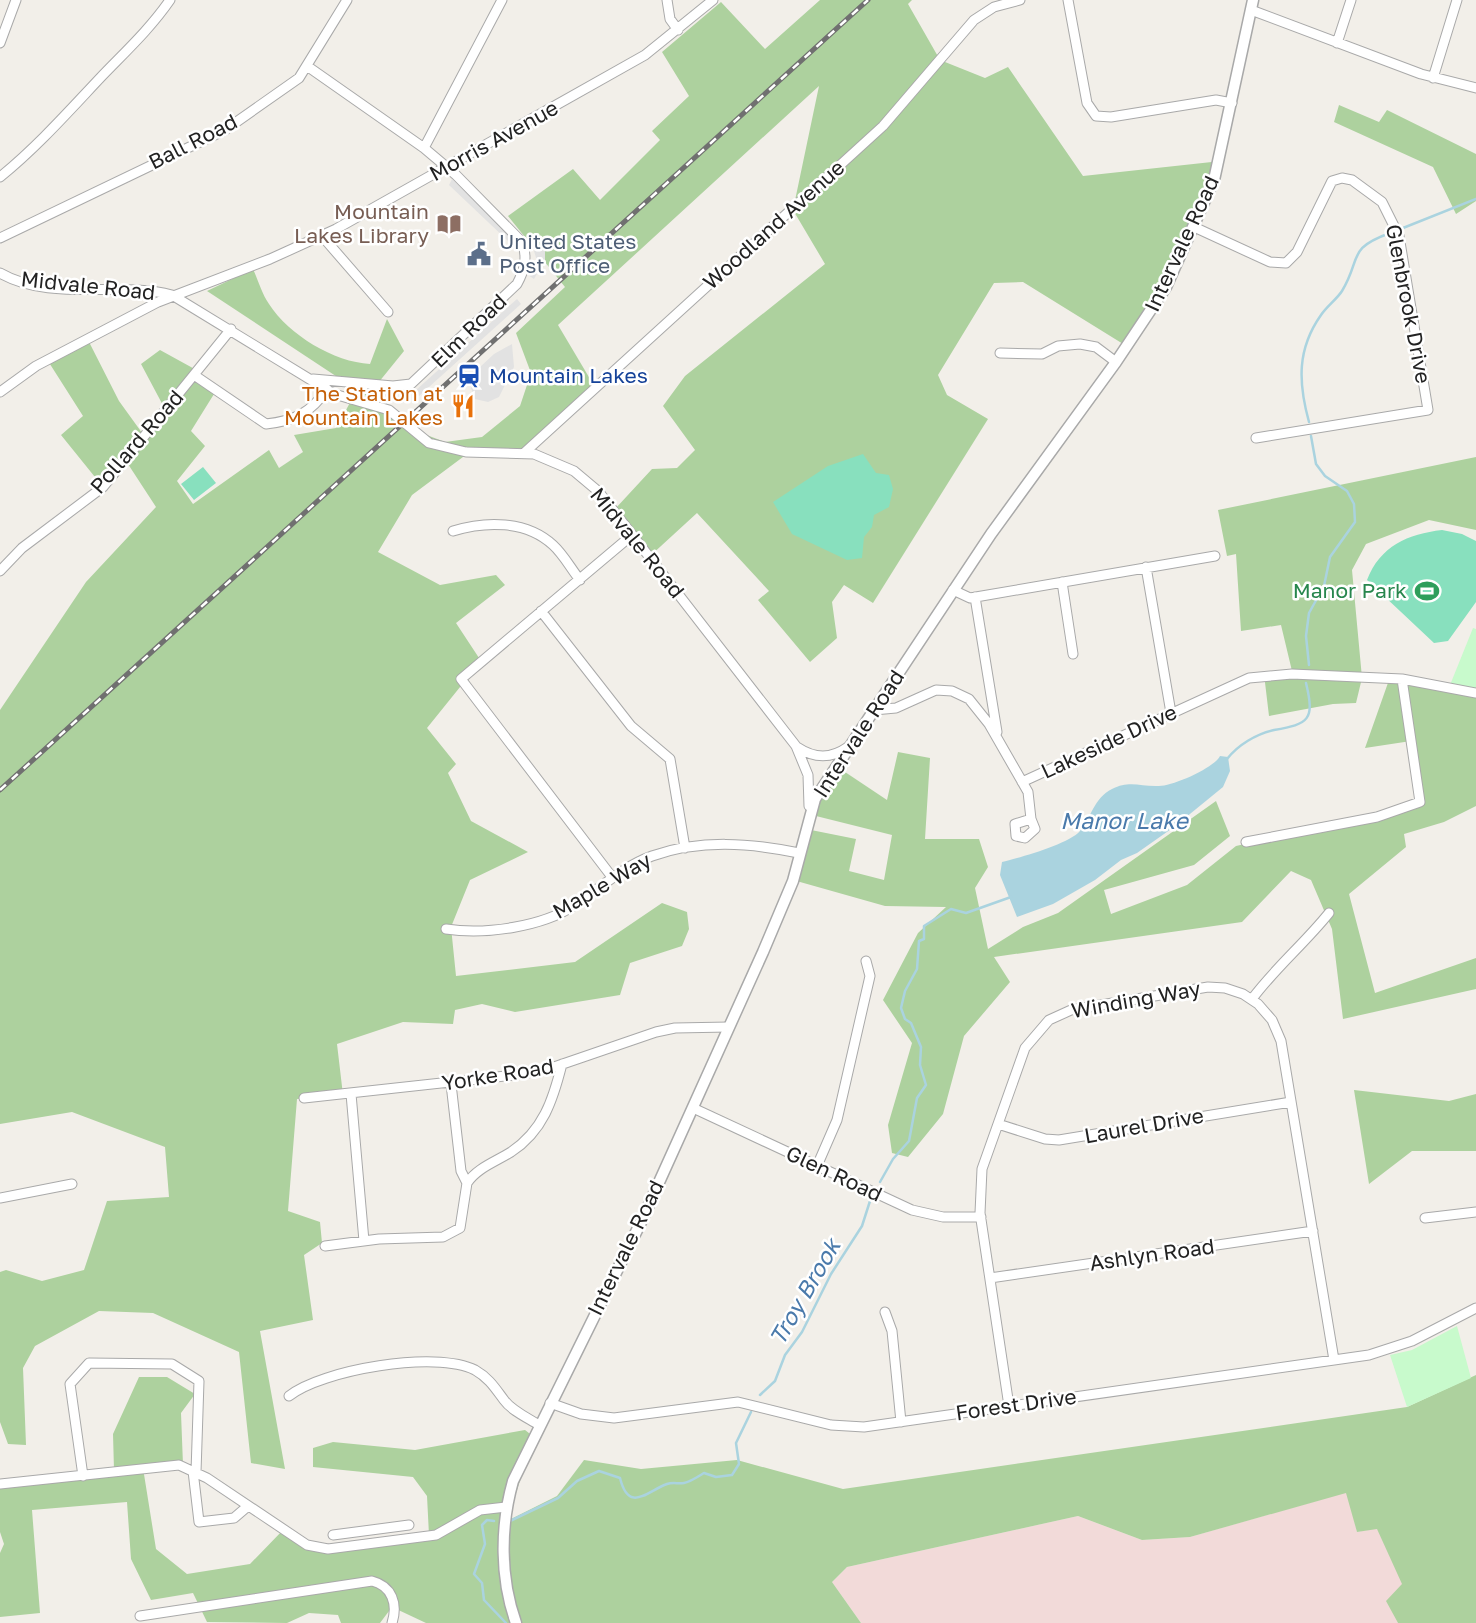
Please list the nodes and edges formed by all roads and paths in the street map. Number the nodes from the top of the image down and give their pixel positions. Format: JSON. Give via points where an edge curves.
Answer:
{"nodes":[{"id":1,"x":16,"y":0,"type":"edge"},
{"id":2,"x":170,"y":0,"type":"edge"},
{"id":3,"x":347,"y":0,"type":"edge"},
{"id":4,"x":502,"y":0,"type":"edge"},
{"id":5,"x":667,"y":0,"type":"edge"},
{"id":6,"x":713,"y":0,"type":"edge"},
{"id":7,"x":1020,"y":0,"type":"edge"},
{"id":8,"x":1068,"y":0,"type":"edge"},
{"id":9,"x":1351,"y":0,"type":"edge"},
{"id":10,"x":1457,"y":0,"type":"edge"},
{"id":11,"x":1252,"y":5,"type":"edge"},
{"id":12,"x":678,"y":30,"type":"junction"},
{"id":13,"x":0,"y":43,"type":"edge"},
{"id":14,"x":1337,"y":43,"type":"junction"},
{"id":15,"x":307,"y":66,"type":"junction"},
{"id":16,"x":1433,"y":78,"type":"junction"},
{"id":17,"x":1476,"y":88,"type":"edge"},
{"id":18,"x":1233,"y":103,"type":"junction"},
{"id":19,"x":424,"y":148,"type":"junction"},
{"id":20,"x":446,"y":167,"type":"junction"},
{"id":21,"x":0,"y":177,"type":"edge"},
{"id":22,"x":1194,"y":227,"type":"junction"},
{"id":23,"x":322,"y":236,"type":"junction"},
{"id":24,"x":0,"y":238,"type":"edge"},
{"id":25,"x":0,"y":273,"type":"edge"},
{"id":26,"x":174,"y":296,"type":"junction"},
{"id":27,"x":388,"y":312,"type":"dead end"},
{"id":28,"x":231,"y":329,"type":"junction"},
{"id":29,"x":1000,"y":353,"type":"dead end"},
{"id":30,"x":1116,"y":362,"type":"junction"},
{"id":31,"x":194,"y":375,"type":"junction"},
{"id":32,"x":312,"y":379,"type":"junction"},
{"id":33,"x":327,"y":389,"type":"junction"},
{"id":34,"x":0,"y":392,"type":"edge"},
{"id":35,"x":1256,"y":438,"type":"dead end"},
{"id":36,"x":524,"y":453,"type":"junction"},
{"id":37,"x":453,"y":531,"type":"dead end"},
{"id":38,"x":632,"y":535,"type":"junction"},
{"id":39,"x":1215,"y":555,"type":"dead end"},
{"id":40,"x":1146,"y":567,"type":"junction"},
{"id":41,"x":0,"y":571,"type":"edge"},
{"id":42,"x":580,"y":580,"type":"junction"},
{"id":43,"x":1062,"y":582,"type":"junction"},
{"id":44,"x":953,"y":590,"type":"junction"},
{"id":45,"x":975,"y":597,"type":"junction"},
{"id":46,"x":541,"y":611,"type":"junction"},
{"id":47,"x":1073,"y":654,"type":"dead end"},
{"id":48,"x":1397,"y":679,"type":"junction"},
{"id":49,"x":1476,"y":693,"type":"edge"},
{"id":50,"x":874,"y":710,"type":"junction"},
{"id":51,"x":1171,"y":713,"type":"junction"},
{"id":52,"x":998,"y":740,"type":"junction"},
{"id":53,"x":796,"y":746,"type":"junction"},
{"id":54,"x":849,"y":747,"type":"junction"},
{"id":55,"x":1022,"y":782,"type":"junction"},
{"id":56,"x":807,"y":819,"type":"junction"},
{"id":57,"x":1031,"y":819,"type":"dead end"},
{"id":58,"x":1245,"y":842,"type":"dead end"},
{"id":59,"x":685,"y":848,"type":"junction"},
{"id":60,"x":799,"y":853,"type":"junction"},
{"id":61,"x":612,"y":877,"type":"junction"},
{"id":62,"x":1329,"y":913,"type":"dead end"},
{"id":63,"x":446,"y":929,"type":"dead end"},
{"id":64,"x":866,"y":961,"type":"dead end"},
{"id":65,"x":1252,"y":999,"type":"junction"},
{"id":66,"x":729,"y":1027,"type":"junction"},
{"id":67,"x":562,"y":1064,"type":"junction"},
{"id":68,"x":451,"y":1084,"type":"junction"},
{"id":69,"x":351,"y":1094,"type":"junction"},
{"id":70,"x":304,"y":1098,"type":"dead end"},
{"id":71,"x":1291,"y":1102,"type":"junction"},
{"id":72,"x":693,"y":1108,"type":"junction"},
{"id":73,"x":998,"y":1124,"type":"junction"},
{"id":74,"x":817,"y":1166,"type":"junction"},
{"id":75,"x":467,"y":1183,"type":"junction"},
{"id":76,"x":72,"y":1184,"type":"dead end"},
{"id":77,"x":0,"y":1198,"type":"edge"},
{"id":78,"x":1476,"y":1212,"type":"edge"},
{"id":79,"x":981,"y":1217,"type":"junction"},
{"id":80,"x":1425,"y":1218,"type":"dead end"},
{"id":81,"x":1313,"y":1231,"type":"junction"},
{"id":82,"x":364,"y":1241,"type":"junction"},
{"id":83,"x":325,"y":1245,"type":"dead end"},
{"id":84,"x":990,"y":1278,"type":"junction"},
{"id":85,"x":1476,"y":1308,"type":"edge"},
{"id":86,"x":886,"y":1312,"type":"dead end"},
{"id":87,"x":1334,"y":1360,"type":"junction"},
{"id":88,"x":289,"y":1396,"type":"dead end"},
{"id":89,"x":550,"y":1403,"type":"junction"},
{"id":90,"x":1009,"y":1406,"type":"junction"},
{"id":91,"x":901,"y":1422,"type":"junction"},
{"id":92,"x":539,"y":1425,"type":"junction"},
{"id":93,"x":195,"y":1471,"type":"junction"},
{"id":94,"x":83,"y":1476,"type":"junction"},
{"id":95,"x":0,"y":1484,"type":"edge"},
{"id":96,"x":248,"y":1506,"type":"junction"},
{"id":97,"x":506,"y":1507,"type":"junction"},
{"id":98,"x":409,"y":1525,"type":"dead end"},
{"id":99,"x":359,"y":1532,"type":"junction"},
{"id":100,"x":333,"y":1535,"type":"dead end"},
{"id":101,"x":361,"y":1546,"type":"junction"},
{"id":102,"x":140,"y":1616,"type":"dead end"},
{"id":103,"x":392,"y":1623,"type":"edge"},
{"id":104,"x":516,"y":1623,"type":"edge"}],
"edges":[{"from":1,"to":13,"type":"street"},
{"from":2,"to":21,"type":"street","via":[[79,101]]},
{"from":3,"to":15,"type":"street","name":"Ball Road"},
{"from":4,"to":19,"type":"street"},
{"from":5,"to":12,"type":"street","via":[[670,19]]},
{"from":6,"to":12,"type":"street","name":"Morris Avenue"},
{"from":7,"to":36,"type":"street","name":"Woodland Avenue","via":[[994,7],[974,20],[883,126]]},
{"from":8,"to":18,"type":"street","via":[[1087,103],[1096,116],[1216,100]]},
{"from":9,"to":14,"type":"street"},
{"from":10,"to":16,"type":"street"},
{"from":11,"to":14,"type":"street"},
{"from":11,"to":18,"type":"street","name":"Intervale Road"},
{"from":12,"to":20,"type":"street","name":"Morris Avenue","via":[[645,55]]},
{"from":14,"to":16,"type":"street"},
{"from":15,"to":19,"type":"street","name":"Elm Road"},
{"from":15,"to":24,"type":"street","name":"Ball Road","via":[[299,78],[225,130]]},
{"from":16,"to":17,"type":"street"},
{"from":18,"to":22,"type":"street","name":"Intervale Road","via":[[1214,180]]},
{"from":19,"to":20,"type":"street","name":"Elm Road"},
{"from":20,"to":23,"type":"street","name":"Morris Avenue"},
{"from":20,"to":32,"type":"street","name":"Elm Road","via":[[523,243],[524,271],[517,284],[407,386]]},
{"from":22,"to":30,"type":"street","name":"Intervale Road","via":[[1166,288]]},
{"from":22,"to":35,"type":"street","name":"Glenbrook Drive","via":[[1280,264],[1295,257],[1332,181],[1342,178],[1375,195],[1390,212],[1399,236],[1428,410]]},
{"from":23,"to":26,"type":"street","name":"Morris Avenue"},
{"from":23,"to":27,"type":"street"},
{"from":25,"to":26,"type":"street","name":"Midvale Road","via":[[48,286],[154,290]]},
{"from":26,"to":28,"type":"street","name":"Midvale Road"},
{"from":26,"to":34,"type":"street","name":"Morris Avenue","via":[[36,366]]},
{"from":28,"to":31,"type":"street","name":"Pollard Road"},
{"from":28,"to":32,"type":"street","name":"Midvale Road"},
{"from":29,"to":30,"type":"street","via":[[1036,355],[1080,344],[1096,347]]},
{"from":30,"to":44,"type":"street","name":"Intervale Road"},
{"from":31,"to":33,"type":"street","via":[[266,424],[290,421],[316,407]]},
{"from":31,"to":41,"type":"street","name":"Pollard Road","via":[[103,487],[22,548]]},
{"from":32,"to":33,"type":"street","name":"Midvale Road"},
{"from":33,"to":36,"type":"street","name":"Midvale Road","via":[[389,410],[419,437],[440,447]]},
{"from":36,"to":38,"type":"street","name":"Midvale Road","via":[[559,463],[583,477]]},
{"from":37,"to":42,"type":"street","via":[[487,523],[518,527],[552,544]]},
{"from":38,"to":42,"type":"street"},
{"from":38,"to":53,"type":"street","name":"Midvale Road"},
{"from":39,"to":40,"type":"street"},
{"from":40,"to":43,"type":"street"},
{"from":40,"to":51,"type":"street"},
{"from":42,"to":46,"type":"street"},
{"from":43,"to":45,"type":"street"},
{"from":43,"to":47,"type":"street"},
{"from":44,"to":45,"type":"street"},
{"from":44,"to":50,"type":"street","name":"Intervale Road"},
{"from":45,"to":52,"type":"street"},
{"from":46,"to":59,"type":"street","via":[[631,726],[670,759]]},
{"from":46,"to":61,"type":"street","via":[[462,679]]},
{"from":48,"to":49,"type":"street","name":"Lakeside Drive"},
{"from":48,"to":51,"type":"street","name":"Lakeside Drive","via":[[1265,675]]},
{"from":48,"to":58,"type":"street","via":[[1420,802],[1377,817]]},
{"from":50,"to":52,"type":"street","name":"Lakeside Drive","via":[[896,708],[925,692],[952,691],[975,704]]},
{"from":50,"to":54,"type":"street","name":"Intervale Road"},
{"from":51,"to":55,"type":"street","name":"Lakeside Drive"},
{"from":52,"to":55,"type":"street","name":"Lakeside Drive"},
{"from":53,"to":54,"type":"street","via":[[818,757],[836,755]]},
{"from":53,"to":56,"type":"street","name":"Midvale Road","via":[[810,786]]},
{"from":54,"to":56,"type":"street","name":"Intervale Road"},
{"from":55,"to":57,"type":"street"},
{"from":56,"to":60,"type":"street","name":"Intervale Road"},
{"from":59,"to":60,"type":"street","name":"Maple Way","via":[[743,843]]},
{"from":59,"to":61,"type":"street","name":"Maple Way","via":[[651,856]]},
{"from":60,"to":66,"type":"street","name":"Intervale Road","via":[[785,901]]},
{"from":61,"to":63,"type":"street","name":"Maple Way","via":[[559,914],[517,925],[464,932]]},
{"from":62,"to":65,"type":"street"},
{"from":64,"to":74,"type":"street","via":[[870,976],[836,1120]]},
{"from":65,"to":71,"type":"street","via":[[1277,1030]]},
{"from":65,"to":73,"type":"street","name":"Winding Way","via":[[1235,990],[1208,987],[1059,1014],[1027,1043]]},
{"from":66,"to":67,"type":"street","name":"Yorke Road","via":[[656,1032]]},
{"from":66,"to":72,"type":"street","name":"Intervale Road"},
{"from":67,"to":68,"type":"street","name":"Yorke Road"},
{"from":67,"to":75,"type":"street","via":[[551,1104],[532,1134]]},
{"from":68,"to":69,"type":"street","name":"Yorke Road"},
{"from":68,"to":75,"type":"street","via":[[461,1171]]},
{"from":69,"to":70,"type":"street","name":"Yorke Road"},
{"from":69,"to":82,"type":"street"},
{"from":71,"to":73,"type":"street","name":"Laurel Drive","via":[[1059,1140]]},
{"from":71,"to":81,"type":"street"},
{"from":72,"to":74,"type":"street","name":"Glen Road"},
{"from":72,"to":89,"type":"street","name":"Intervale Road"},
{"from":73,"to":79,"type":"street","name":"Winding Way","via":[[982,1169]]},
{"from":74,"to":79,"type":"street","name":"Glen Road","via":[[927,1214]]},
{"from":75,"to":82,"type":"street","via":[[461,1226],[456,1232],[443,1237]]},
{"from":76,"to":77,"type":"street"},
{"from":78,"to":80,"type":"street"},
{"from":79,"to":84,"type":"street","name":"Winding Way"},
{"from":81,"to":84,"type":"street","name":"Ashlyn Road"},
{"from":81,"to":87,"type":"street"},
{"from":82,"to":83,"type":"street"},
{"from":84,"to":90,"type":"street","name":"Winding Way"},
{"from":85,"to":87,"type":"street","name":"Forest Drive","via":[[1390,1349]]},
{"from":86,"to":91,"type":"street"},
{"from":87,"to":90,"type":"street","name":"Forest Drive"},
{"from":88,"to":92,"type":"street","via":[[304,1384],[397,1362],[456,1364],[486,1377],[504,1401]]},
{"from":89,"to":91,"type":"street","name":"Forest Drive","via":[[597,1417],[631,1418],[738,1402],[831,1425]]},
{"from":89,"to":92,"type":"street","name":"Intervale Road"},
{"from":90,"to":91,"type":"street","name":"Forest Drive"},
{"from":92,"to":97,"type":"street","name":"Intervale Road"},
{"from":93,"to":94,"type":"street","via":[[172,1465]]},
{"from":93,"to":94,"type":"street","via":[[200,1381],[172,1364],[89,1363],[70,1384]]},
{"from":93,"to":96,"type":"street"},
{"from":93,"to":96,"type":"street","via":[[199,1521],[234,1518]]},
{"from":94,"to":95,"type":"street"},
{"from":96,"to":101,"type":"street","via":[[307,1545]]},
{"from":97,"to":101,"type":"street","via":[[480,1510],[436,1535]]},
{"from":97,"to":104,"type":"street","name":"Intervale Road","via":[[505,1578]]},
{"from":98,"to":99,"type":"street"},
{"from":99,"to":100,"type":"street"},
{"from":99,"to":101,"type":"street"},
{"from":102,"to":103,"type":"street","via":[[372,1581],[387,1588],[393,1597]]}]}
